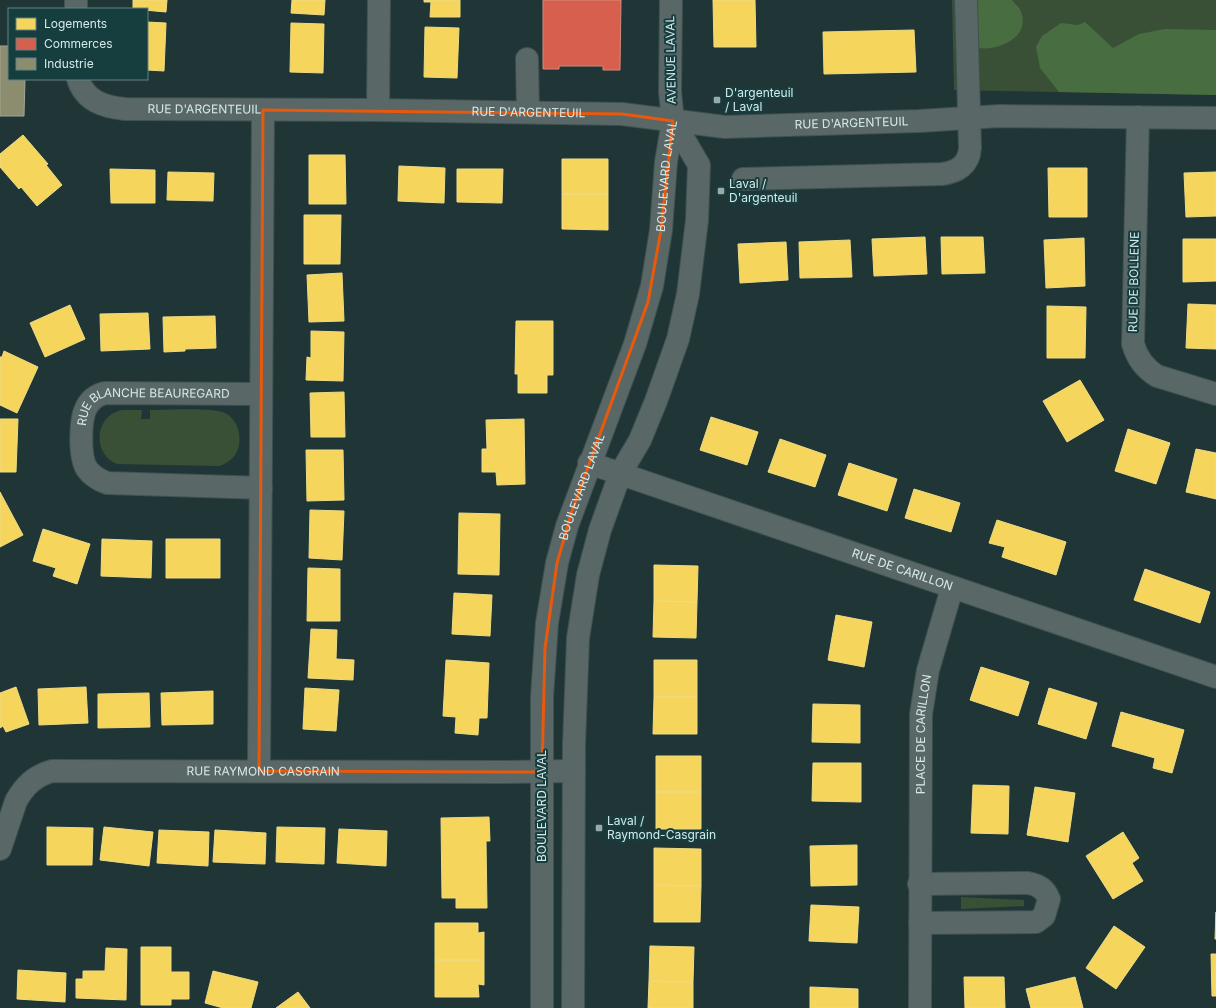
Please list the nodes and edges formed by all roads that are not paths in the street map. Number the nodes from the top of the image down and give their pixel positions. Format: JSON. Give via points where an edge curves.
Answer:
{"nodes":[{"id":1,"x":379,"y":0,"type":"edge"},
{"id":2,"x":671,"y":0,"type":"edge"},
{"id":3,"x":966,"y":0,"type":"edge"},
{"id":4,"x":527,"y":59,"type":"dead end"},
{"id":5,"x":83,"y":88,"type":"edge"},
{"id":6,"x":263,"y":110,"type":"junction"},
{"id":7,"x":378,"y":110,"type":"junction"},
{"id":8,"x":528,"y":112,"type":"junction"},
{"id":9,"x":969,"y":117,"type":"junction"},
{"id":10,"x":1138,"y":117,"type":"junction"},
{"id":11,"x":1216,"y":118,"type":"edge"},
{"id":12,"x":673,"y":121,"type":"junction"},
{"id":13,"x":742,"y":179,"type":"dead end"},
{"id":14,"x":261,"y":394,"type":"junction"},
{"id":15,"x":1216,"y":394,"type":"edge"},
{"id":16,"x":589,"y":463,"type":"junction"},
{"id":17,"x":620,"y":474,"type":"junction"},
{"id":18,"x":261,"y":488,"type":"junction"},
{"id":19,"x":952,"y":588,"type":"junction"},
{"id":20,"x":1216,"y":677,"type":"edge"},
{"id":21,"x":260,"y":771,"type":"junction"},
{"id":22,"x":574,"y":771,"type":"junction"},
{"id":23,"x":542,"y":772,"type":"junction"},
{"id":24,"x":0,"y":849,"type":"edge"},
{"id":25,"x":920,"y":884,"type":"junction"},
{"id":26,"x":920,"y":923,"type":"junction"},
{"id":27,"x":542,"y":1008,"type":"edge"},
{"id":28,"x":573,"y":1008,"type":"edge"},
{"id":29,"x":920,"y":1008,"type":"edge"}],
"edges":[{"from":1,"to":7,"type":"street"},
{"from":2,"to":12,"type":"street","name":"AVENUE LAVAL","via":[[670,92]]},
{"from":3,"to":9,"type":"street"},
{"from":4,"to":8,"type":"street"},
{"from":5,"to":6,"type":"street","name":"RUE D'ARGENTEUIL","via":[[107,107]]},
{"from":6,"to":7,"type":"street","name":"RUE D'ARGENTEUIL"},
{"from":6,"to":14,"type":"street"},
{"from":7,"to":8,"type":"street","name":"RUE D'ARGENTEUIL"},
{"from":8,"to":12,"type":"street","name":"RUE D'ARGENTEUIL","via":[[622,114]]},
{"from":9,"to":10,"type":"street","name":"RUE D'ARGENTEUIL"},
{"from":9,"to":12,"type":"street","name":"RUE D'ARGENTEUIL","via":[[724,127]]},
{"from":9,"to":13,"type":"street","via":[[970,154],[965,164],[952,173]]},
{"from":10,"to":11,"type":"street","name":"RUE D'ARGENTEUIL"},
{"from":10,"to":15,"type":"street","name":"RUE DE BOLLENE","via":[[1134,348],[1144,366],[1157,376]]},
{"from":12,"to":16,"type":"street","name":"BOULEVARD LAVAL","via":[[666,162],[661,230],[650,291],[635,344]]},
{"from":12,"to":17,"type":"street","name":"BOULEVARD LAVAL","via":[[699,165],[691,275],[684,315],[669,366],[640,440]]},
{"from":14,"to":18,"type":"street"},
{"from":14,"to":18,"type":"street","name":"RUE BLANCHE BEAUREGARD","via":[[105,393],[94,398],[84,412],[82,448],[84,462],[90,473],[107,483]]},
{"from":16,"to":17,"type":"street","name":"RUE DE CARILLON"},
{"from":16,"to":23,"type":"street","name":"BOULEVARD LAVAL","via":[[567,526],[550,602],[543,671]]},
{"from":17,"to":19,"type":"street","name":"RUE DE CARILLON"},
{"from":17,"to":22,"type":"street","name":"BOULEVARD LAVAL","via":[[600,530],[588,575],[581,616],[576,678]]},
{"from":18,"to":21,"type":"street"},
{"from":19,"to":20,"type":"street","name":"RUE DE CARILLON"},
{"from":19,"to":25,"type":"street","name":"PLACE DE CARILLON","via":[[923,691],[920,740]]},
{"from":21,"to":23,"type":"street","name":"RUE RAYMOND CASGRAIN"},
{"from":21,"to":24,"type":"street","name":"RUE RAYMOND CASGRAIN","via":[[62,770],[44,773],[31,781],[20,794]]},
{"from":22,"to":23,"type":"street","name":"RUE RAYMOND CASGRAIN"},
{"from":22,"to":28,"type":"street","name":"BOULEVARD LAVAL"},
{"from":23,"to":27,"type":"street","name":"BOULEVARD LAVAL"},
{"from":25,"to":26,"type":"street","name":"PLACE DE CARILLON"},
{"from":25,"to":26,"type":"street","via":[[1028,883],[1039,886],[1049,899],[1044,916],[1036,922]]},
{"from":26,"to":29,"type":"street","name":"PLACE DE CARILLON"}]}
